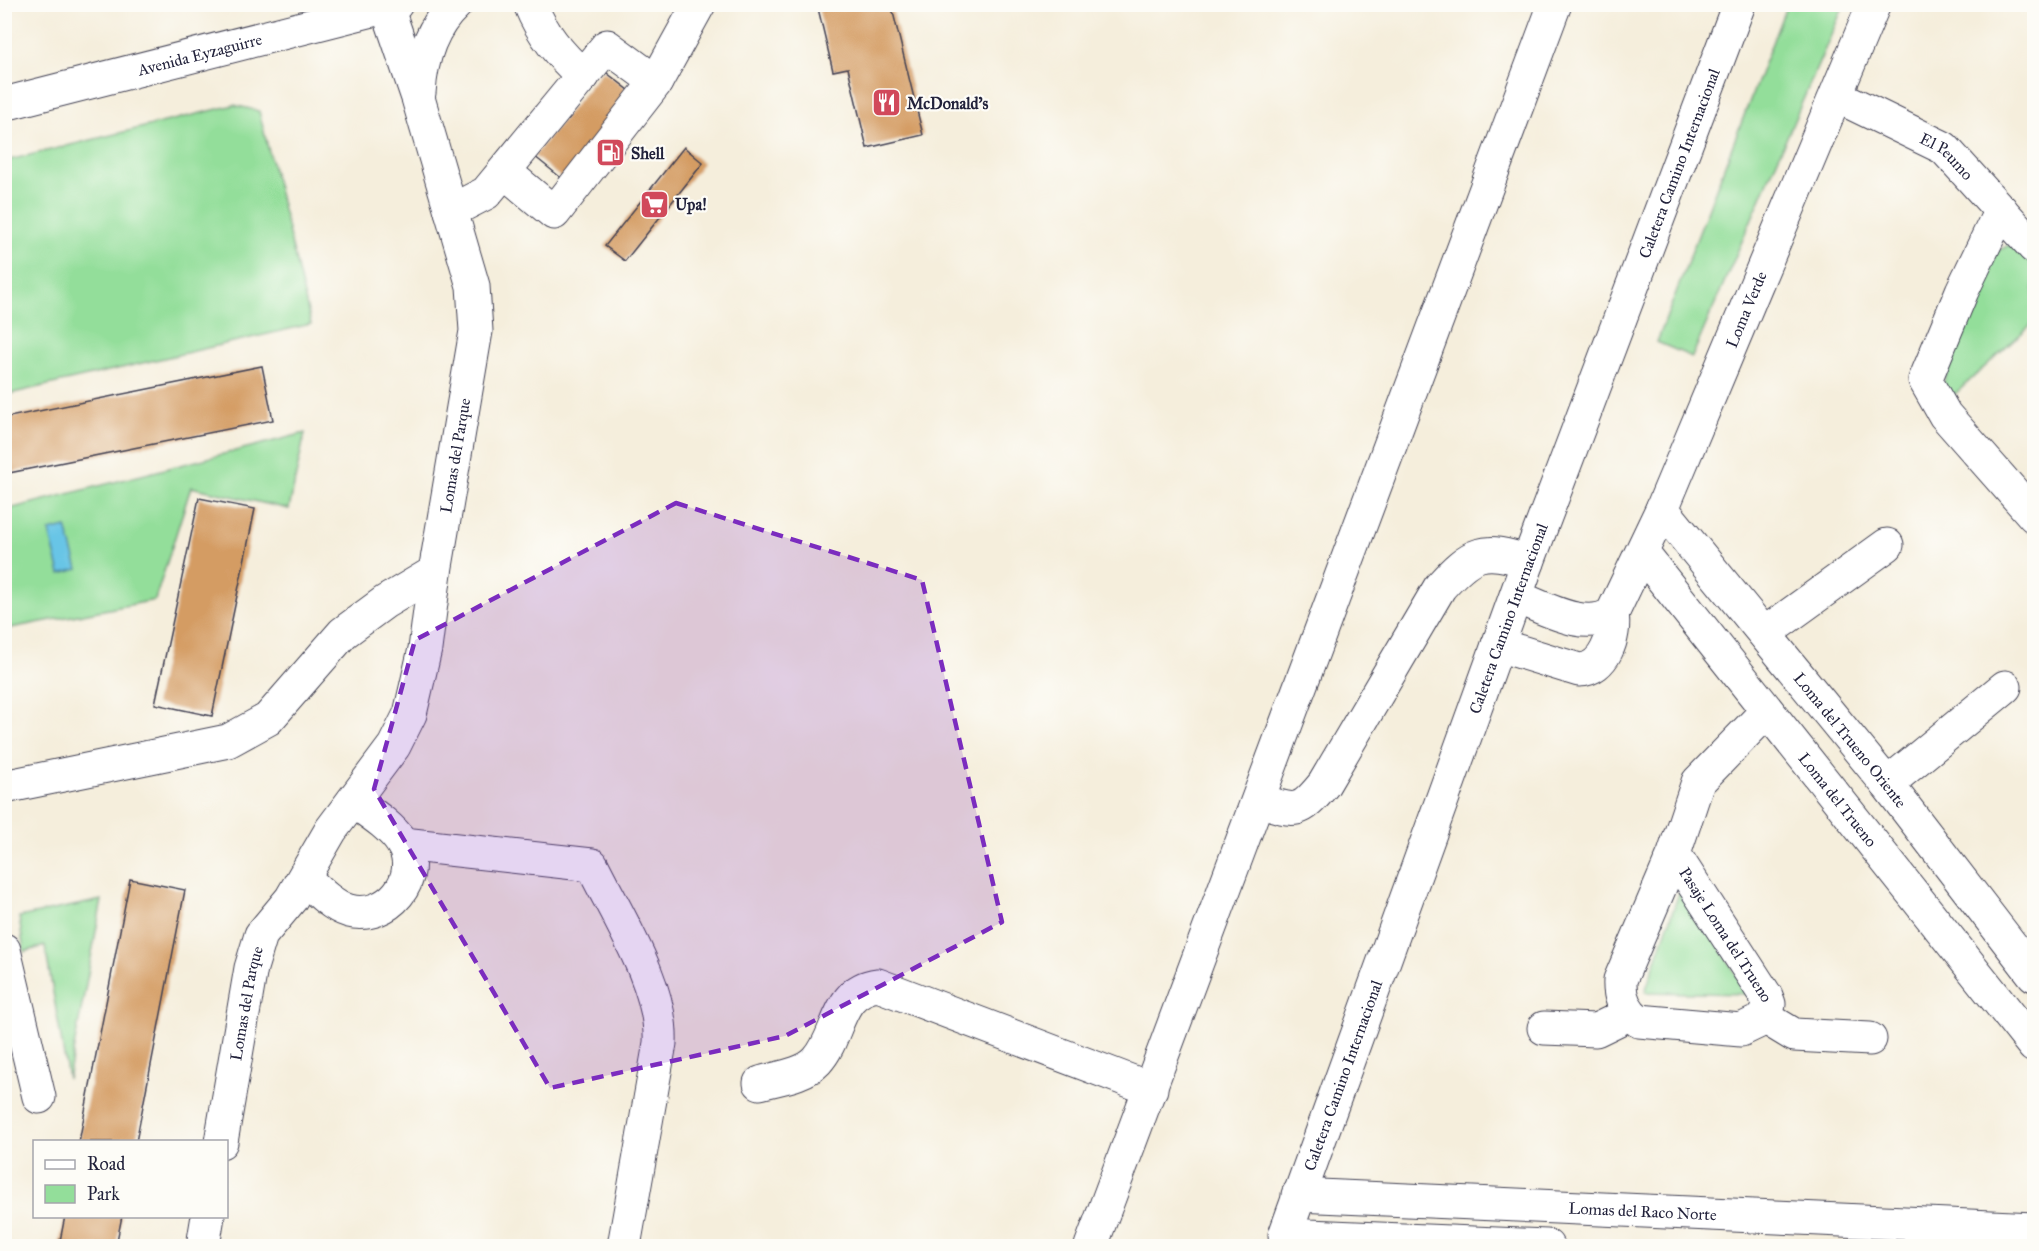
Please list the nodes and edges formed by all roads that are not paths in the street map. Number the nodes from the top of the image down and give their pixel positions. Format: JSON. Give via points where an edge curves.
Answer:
{"nodes":[{"id":1,"x":456,"y":4,"type":"edge"},
{"id":2,"x":530,"y":4,"type":"edge"},
{"id":3,"x":699,"y":4,"type":"edge"},
{"id":4,"x":1555,"y":4,"type":"edge"},
{"id":5,"x":1739,"y":4,"type":"edge"},
{"id":6,"x":1874,"y":4,"type":"edge"},
{"id":7,"x":390,"y":5,"type":"edge"},
{"id":8,"x":584,"y":76,"type":"junction"},
{"id":9,"x":656,"y":82,"type":"junction"},
{"id":10,"x":1837,"y":96,"type":"junction"},
{"id":11,"x":418,"y":98,"type":"junction"},
{"id":12,"x":4,"y":104,"type":"edge"},
{"id":13,"x":505,"y":172,"type":"junction"},
{"id":14,"x":2001,"y":210,"type":"junction"},
{"id":15,"x":451,"y":211,"type":"junction"},
{"id":16,"x":2034,"y":247,"type":"edge"},
{"id":17,"x":1662,"y":509,"type":"junction"},
{"id":18,"x":2034,"y":516,"type":"edge"},
{"id":19,"x":1887,"y":545,"type":"dead end"},
{"id":20,"x":1642,"y":553,"type":"junction"},
{"id":21,"x":1528,"y":562,"type":"junction"},
{"id":22,"x":435,"y":572,"type":"junction"},
{"id":23,"x":1516,"y":597,"type":"junction"},
{"id":24,"x":1612,"y":614,"type":"junction"},
{"id":25,"x":1765,"y":633,"type":"junction"},
{"id":26,"x":1498,"y":645,"type":"junction"},
{"id":27,"x":2005,"y":687,"type":"dead end"},
{"id":28,"x":1767,"y":711,"type":"junction"},
{"id":29,"x":1843,"y":730,"type":"junction"},
{"id":30,"x":1809,"y":763,"type":"junction"},
{"id":31,"x":1887,"y":784,"type":"junction"},
{"id":32,"x":4,"y":787,"type":"edge"},
{"id":33,"x":1259,"y":800,"type":"junction"},
{"id":34,"x":353,"y":801,"type":"junction"},
{"id":35,"x":403,"y":844,"type":"junction"},
{"id":36,"x":1674,"y":854,"type":"junction"},
{"id":37,"x":305,"y":878,"type":"junction"},
{"id":38,"x":4,"y":950,"type":"edge"},
{"id":39,"x":2034,"y":975,"type":"edge"},
{"id":40,"x":1629,"y":1014,"type":"junction"},
{"id":41,"x":1766,"y":1018,"type":"junction"},
{"id":42,"x":1544,"y":1028,"type":"dead end"},
{"id":43,"x":1870,"y":1040,"type":"dead end"},
{"id":44,"x":2034,"y":1046,"type":"edge"},
{"id":45,"x":760,"y":1083,"type":"dead end"},
{"id":46,"x":1151,"y":1089,"type":"junction"},
{"id":47,"x":39,"y":1097,"type":"dead end"},
{"id":48,"x":221,"y":1140,"type":"edge"},
{"id":49,"x":1298,"y":1195,"type":"junction"},
{"id":50,"x":1430,"y":1202,"type":"junction"},
{"id":51,"x":208,"y":1218,"type":"edge"},
{"id":52,"x":2034,"y":1229,"type":"edge"},
{"id":53,"x":1987,"y":1237,"type":"edge"},
{"id":54,"x":1428,"y":1241,"type":"junction"},
{"id":55,"x":203,"y":1246,"type":"edge"},
{"id":56,"x":624,"y":1246,"type":"edge"},
{"id":57,"x":1091,"y":1246,"type":"edge"},
{"id":58,"x":1547,"y":1246,"type":"edge"}],
"edges":[{"from":1,"to":11,"type":"street","name":"Lomas del Parque","via":[[433,34],[421,65]]},
{"from":2,"to":8,"type":"street","via":[[552,45]]},
{"from":3,"to":9,"type":"street"},
{"from":4,"to":33,"type":"street"},
{"from":5,"to":21,"type":"street","name":"Caletera Camino Internacional"},
{"from":6,"to":10,"type":"street","name":"Loma Verde"},
{"from":7,"to":11,"type":"street","name":"Lomas del Parque"},
{"from":7,"to":12,"type":"street","name":"Avenida Eyzaguirre"},
{"from":8,"to":9,"type":"street","via":[[607,46]]},
{"from":8,"to":13,"type":"street"},
{"from":9,"to":13,"type":"street","via":[[554,213]]},
{"from":10,"to":14,"type":"street","name":"El Peumo","via":[[1944,148]]},
{"from":10,"to":17,"type":"street","name":"Loma Verde"},
{"from":11,"to":15,"type":"street","name":"Lomas del Parque"},
{"from":13,"to":15,"type":"street","via":[[486,193]]},
{"from":14,"to":16,"type":"street","name":"El Peumo"},
{"from":14,"to":18,"type":"street","via":[[1925,380],[1945,415]]},
{"from":15,"to":22,"type":"street","name":"Lomas del Parque","via":[[473,286],[476,331]]},
{"from":17,"to":20,"type":"street","name":"Loma Verde"},
{"from":17,"to":25,"type":"street","name":"Loma del Trueno Oriente"},
{"from":19,"to":25,"type":"street"},
{"from":20,"to":24,"type":"street","name":"Loma Verde"},
{"from":20,"to":28,"type":"street","name":"Loma del Trueno"},
{"from":21,"to":23,"type":"street","name":"Caletera Camino Internacional"},
{"from":21,"to":33,"type":"street","via":[[1501,552],[1483,553],[1459,565],[1440,587],[1324,784],[1307,805],[1288,810]]},
{"from":22,"to":32,"type":"street","via":[[343,633],[268,719],[228,741]]},
{"from":22,"to":34,"type":"street","name":"Lomas del Parque","via":[[423,660],[410,714],[394,746]]},
{"from":23,"to":24,"type":"street","via":[[1579,620],[1603,620]]},
{"from":23,"to":26,"type":"street","name":"Caletera Camino Internacional"},
{"from":24,"to":26,"type":"street","name":"Loma Verde","via":[[1613,629],[1604,654],[1587,670]]},
{"from":25,"to":29,"type":"street","name":"Loma del Trueno Oriente"},
{"from":26,"to":49,"type":"street","name":"Caletera Camino Internacional"},
{"from":27,"to":31,"type":"street"},
{"from":28,"to":30,"type":"street","name":"Loma del Trueno"},
{"from":28,"to":36,"type":"street","name":"Pasaje Loma del Trueno","via":[[1698,782]]},
{"from":29,"to":30,"type":"street","via":[[1828,751]]},
{"from":29,"to":31,"type":"street","name":"Loma del Trueno Oriente"},
{"from":30,"to":44,"type":"street","name":"Loma del Trueno"},
{"from":31,"to":39,"type":"street","name":"Loma del Trueno Oriente"},
{"from":33,"to":46,"type":"street"},
{"from":34,"to":35,"type":"street"},
{"from":34,"to":37,"type":"street","name":"Lomas del Parque","via":[[331,830]]},
{"from":35,"to":37,"type":"street","via":[[408,859],[407,875],[397,896],[378,910],[347,910]]},
{"from":35,"to":56,"type":"street","via":[[592,865],[645,972],[661,1027]]},
{"from":36,"to":40,"type":"street","name":"Pasaje Loma del Trueno","via":[[1620,980],[1619,991]]},
{"from":36,"to":41,"type":"street","name":"Pasaje Loma del Trueno","via":[[1766,996]]},
{"from":37,"to":48,"type":"street","name":"Lomas del Parque","via":[[261,935]]},
{"from":38,"to":47,"type":"street"},
{"from":40,"to":41,"type":"street","name":"Pasaje Loma del Trueno","via":[[1638,1021],[1741,1030]]},
{"from":40,"to":42,"type":"street","via":[[1596,1030]]},
{"from":41,"to":43,"type":"street","name":"Pasaje Loma del Trueno","via":[[1794,1035]]},
{"from":45,"to":46,"type":"street","via":[[803,1070],[817,1061],[848,1000],[858,992],[878,986]]},
{"from":46,"to":57,"type":"street"},
{"from":49,"to":50,"type":"street","name":"Lomas del Raco Norte"},
{"from":49,"to":54,"type":"street","name":"Caletera Camino Internacional","via":[[1285,1235]]},
{"from":50,"to":53,"type":"street","name":"Lomas del Raco Norte"},
{"from":50,"to":54,"type":"street"},
{"from":51,"to":55,"type":"street"},
{"from":52,"to":53,"type":"street","name":"Lomas del Raco Norte"},
{"from":54,"to":58,"type":"street"}]}
